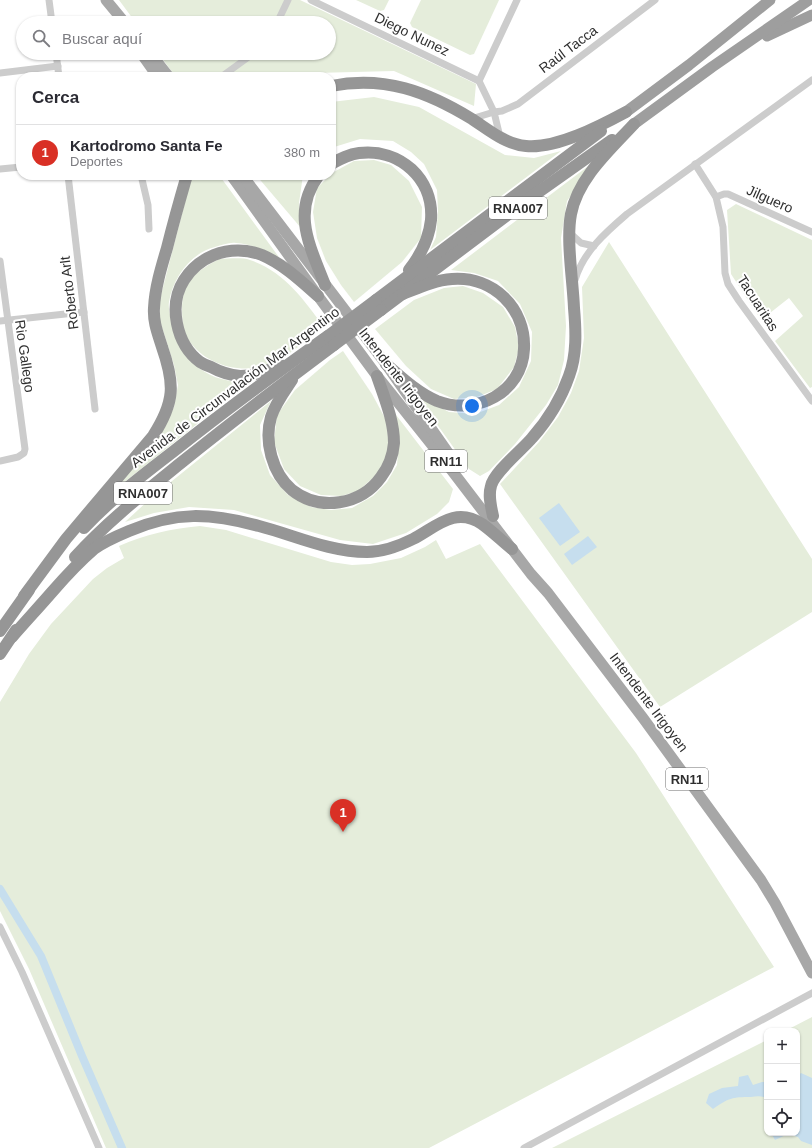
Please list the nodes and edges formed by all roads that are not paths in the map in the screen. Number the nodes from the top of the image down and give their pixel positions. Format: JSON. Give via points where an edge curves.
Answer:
{"nodes":[{"id":1,"x":49,"y":0,"type":"edge"},
{"id":2,"x":106,"y":0,"type":"edge"},
{"id":3,"x":288,"y":0,"type":"edge"},
{"id":4,"x":311,"y":0,"type":"edge"},
{"id":5,"x":517,"y":0,"type":"edge"},
{"id":6,"x":655,"y":0,"type":"edge"},
{"id":7,"x":761,"y":0,"type":"edge"},
{"id":8,"x":770,"y":0,"type":"edge"},
{"id":9,"x":809,"y":0,"type":"edge"},
{"id":10,"x":113,"y":10,"type":"junction"},
{"id":11,"x":812,"y":15,"type":"edge"},
{"id":12,"x":51,"y":16,"type":"edge"},
{"id":13,"x":117,"y":16,"type":"edge"},
{"id":14,"x":119,"y":16,"type":"edge"},
{"id":15,"x":280,"y":16,"type":"edge"},
{"id":16,"x":742,"y":22,"type":"junction"},
{"id":17,"x":739,"y":48,"type":"junction"},
{"id":18,"x":57,"y":60,"type":"edge"},
{"id":19,"x":146,"y":60,"type":"edge"},
{"id":20,"x":156,"y":60,"type":"edge"},
{"id":21,"x":244,"y":60,"type":"edge"},
{"id":22,"x":58,"y":66,"type":"junction"},
{"id":23,"x":59,"y":72,"type":"edge"},
{"id":24,"x":154,"y":72,"type":"edge"},
{"id":25,"x":165,"y":72,"type":"edge"},
{"id":26,"x":228,"y":72,"type":"edge"},
{"id":27,"x":0,"y":73,"type":"edge"},
{"id":28,"x":479,"y":80,"type":"junction"},
{"id":29,"x":811,"y":82,"type":"edge"},
{"id":30,"x":336,"y":85,"type":"edge"},
{"id":31,"x":494,"y":112,"type":"junction"},
{"id":32,"x":626,"y":112,"type":"junction"},
{"id":33,"x":471,"y":119,"type":"junction"},
{"id":34,"x":634,"y":124,"type":"junction"},
{"id":35,"x":500,"y":137,"type":"junction"},
{"id":36,"x":336,"y":161,"type":"edge"},
{"id":37,"x":694,"y":164,"type":"junction"},
{"id":38,"x":16,"y":167,"type":"edge"},
{"id":39,"x":0,"y":169,"type":"edge"},
{"id":40,"x":69,"y":180,"type":"edge"},
{"id":41,"x":142,"y":180,"type":"edge"},
{"id":42,"x":186,"y":180,"type":"edge"},
{"id":43,"x":235,"y":180,"type":"edge"},
{"id":44,"x":246,"y":180,"type":"edge"},
{"id":45,"x":316,"y":180,"type":"edge"},
{"id":46,"x":716,"y":197,"type":"junction"},
{"id":47,"x":149,"y":229,"type":"dead end"},
{"id":48,"x":570,"y":232,"type":"junction"},
{"id":49,"x":812,"y":232,"type":"edge"},
{"id":50,"x":594,"y":246,"type":"junction"},
{"id":51,"x":0,"y":261,"type":"edge"},
{"id":52,"x":400,"y":282,"type":"junction"},
{"id":53,"x":325,"y":284,"type":"junction"},
{"id":54,"x":573,"y":286,"type":"junction"},
{"id":55,"x":403,"y":294,"type":"junction"},
{"id":56,"x":318,"y":296,"type":"junction"},
{"id":57,"x":379,"y":305,"type":"junction"},
{"id":58,"x":84,"y":312,"type":"junction"},
{"id":59,"x":4,"y":321,"type":"edge"},
{"id":60,"x":331,"y":341,"type":"junction"},
{"id":61,"x":297,"y":358,"type":"junction"},
{"id":62,"x":386,"y":364,"type":"junction"},
{"id":63,"x":298,"y":372,"type":"junction"},
{"id":64,"x":377,"y":376,"type":"junction"},
{"id":65,"x":812,"y":401,"type":"edge"},
{"id":66,"x":95,"y":409,"type":"dead end"},
{"id":67,"x":0,"y":461,"type":"edge"},
{"id":68,"x":493,"y":516,"type":"junction"},
{"id":69,"x":512,"y":549,"type":"junction"},
{"id":70,"x":548,"y":593,"type":"junction"},
{"id":71,"x":24,"y":596,"type":"junction"},
{"id":72,"x":0,"y":631,"type":"edge"},
{"id":73,"x":12,"y":637,"type":"junction"},
{"id":74,"x":0,"y":654,"type":"edge"},
{"id":75,"x":0,"y":927,"type":"edge"},
{"id":76,"x":812,"y":973,"type":"edge"},
{"id":77,"x":812,"y":993,"type":"edge"},
{"id":78,"x":99,"y":1148,"type":"edge"},
{"id":79,"x":524,"y":1148,"type":"edge"}],
"edges":[{"from":1,"to":12,"type":"street"},
{"from":2,"to":10,"type":"main road"},
{"from":3,"to":15,"type":"street"},
{"from":4,"to":28,"type":"street","name":"Diego Nunez"},
{"from":5,"to":28,"type":"street"},
{"from":6,"to":31,"type":"street","name":"Raúl Tacca","via":[[518,104],[510,109]]},
{"from":7,"to":16,"type":"highway","number":"RNA007"},
{"from":8,"to":16,"type":"highway","number":"RNA007"},
{"from":9,"to":17,"type":"highway","number":"RNA007"},
{"from":10,"to":13,"type":"main road"},
{"from":10,"to":14,"type":"main road"},
{"from":11,"to":17,"type":"highway","number":"RNA007"},
{"from":16,"to":32,"type":"highway","number":"RNA007"},
{"from":17,"to":34,"type":"highway","number":"RNA007"},
{"from":18,"to":22,"type":"street"},
{"from":19,"to":24,"type":"main road"},
{"from":20,"to":25,"type":"main road"},
{"from":21,"to":26,"type":"street"},
{"from":22,"to":23,"type":"street"},
{"from":22,"to":27,"type":"street"},
{"from":28,"to":31,"type":"street"},
{"from":29,"to":37,"type":"street"},
{"from":30,"to":33,"type":"highway","via":[[372,82],[402,87],[431,97]]},
{"from":31,"to":33,"type":"street","name":"Raúl Tacca"},
{"from":31,"to":35,"type":"street"},
{"from":32,"to":35,"type":"highway","via":[[588,131],[542,146],[526,146],[508,142]]},
{"from":32,"to":52,"type":"highway","number":"RNA007"},
{"from":33,"to":35,"type":"highway"},
{"from":34,"to":48,"type":"highway","via":[[585,181],[571,214]]},
{"from":34,"to":55,"type":"highway","number":"RNA007","via":[[530,198]]},
{"from":36,"to":52,"type":"highway","via":[[359,153],[384,154],[408,166],[423,184],[429,200],[431,220],[417,260]]},
{"from":37,"to":46,"type":"street","name":"Tacuaritas"},
{"from":37,"to":50,"type":"street","via":[[627,214]]},
{"from":38,"to":39,"type":"street"},
{"from":40,"to":58,"type":"street","name":"Roberto Arlt"},
{"from":41,"to":47,"type":"street","via":[[148,205]]},
{"from":42,"to":71,"type":"highway","via":[[156,287],[154,309],[156,329],[171,382],[164,419],[153,436],[66,538]]},
{"from":43,"to":56,"type":"main road","name":"Intendente Irigoyen","number":"RN11"},
{"from":44,"to":53,"type":"main road","name":"Intendente Irigoyen","number":"RN11"},
{"from":45,"to":53,"type":"highway","via":[[304,206],[306,233]]},
{"from":46,"to":49,"type":"street","name":"Jilguero","via":[[728,194]]},
{"from":46,"to":65,"type":"street","name":"Tacuaritas","via":[[723,227],[725,273],[728,284]]},
{"from":48,"to":50,"type":"street","via":[[581,243]]},
{"from":48,"to":54,"type":"highway"},
{"from":50,"to":54,"type":"street","via":[[582,262]]},
{"from":51,"to":59,"type":"street","name":"Rio Gallego"},
{"from":52,"to":57,"type":"highway","name":"Avenida de Circunvalación Mar Argentino","number":"RNA007"},
{"from":53,"to":62,"type":"main road","name":"Intendente Irigoyen","number":"RN11"},
{"from":54,"to":68,"type":"highway","via":[[576,335],[570,374],[563,392],[543,425],[494,479],[490,493]]},
{"from":55,"to":57,"type":"highway","name":"Avenida de Circunvalación Mar Argentino","number":"RNA007"},
{"from":55,"to":62,"type":"highway","via":[[425,285],[451,279],[469,280],[494,289],[507,299],[519,320],[524,336],[523,356],[514,380],[504,391],[481,404],[468,406],[449,405],[430,398],[404,381]]},
{"from":56,"to":61,"type":"highway","via":[[296,277],[262,255],[238,250],[221,252],[206,259],[193,269],[178,293],[178,330],[186,347],[200,362],[219,371],[239,376],[262,372]]},
{"from":56,"to":64,"type":"main road","name":"Intendente Irigoyen","number":"RN11"},
{"from":57,"to":60,"type":"highway","name":"Avenida de Circunvalación Mar Argentino","number":"RNA007","bridge":true},
{"from":58,"to":59,"type":"street"},
{"from":58,"to":66,"type":"street","name":"Roberto Arlt"},
{"from":59,"to":67,"type":"street","name":"Rio Gallego","via":[[25,449],[24,454],[18,457]]},
{"from":60,"to":61,"type":"highway","name":"Avenida de Circunvalación Mar Argentino","number":"RNA007"},
{"from":60,"to":63,"type":"highway","name":"Avenida de Circunvalación Mar Argentino","number":"RNA007"},
{"from":61,"to":71,"type":"highway","name":"Avenida de Circunvalación Mar Argentino","number":"RNA007","via":[[128,488],[89,523]]},
{"from":62,"to":68,"type":"main road","name":"Intendente Irigoyen","number":"RN11"},
{"from":63,"to":64,"type":"highway","via":[[275,407],[271,418],[271,453],[276,468],[292,490],[318,502],[330,503],[345,502],[362,495],[378,482],[390,462],[394,444],[389,413]]},
{"from":63,"to":73,"type":"highway","name":"Avenida de Circunvalación Mar Argentino","number":"RNA007","via":[[134,500],[97,533],[36,603]]},
{"from":64,"to":69,"type":"main road","name":"Intendente Irigoyen","number":"RN11"},
{"from":68,"to":70,"type":"main road","name":"Intendente Irigoyen","number":"RN11","via":[[536,570]]},
{"from":69,"to":70,"type":"main road","name":"Intendente Irigoyen","number":"RN11"},
{"from":69,"to":73,"type":"highway","via":[[481,524],[464,517],[442,521],[414,538],[384,550],[356,552],[337,550],[224,518],[207,515],[170,518],[144,524],[95,548]]},
{"from":70,"to":76,"type":"main road","name":"Intendente Irigoyen","number":"RN11","via":[[761,880]]},
{"from":71,"to":72,"type":"highway","name":"Avenida de Circunvalación Mar Argentino","number":"RNA007"},
{"from":73,"to":74,"type":"highway","number":"RNA007"},
{"from":75,"to":78,"type":"street"},
{"from":77,"to":79,"type":"street"}]}
